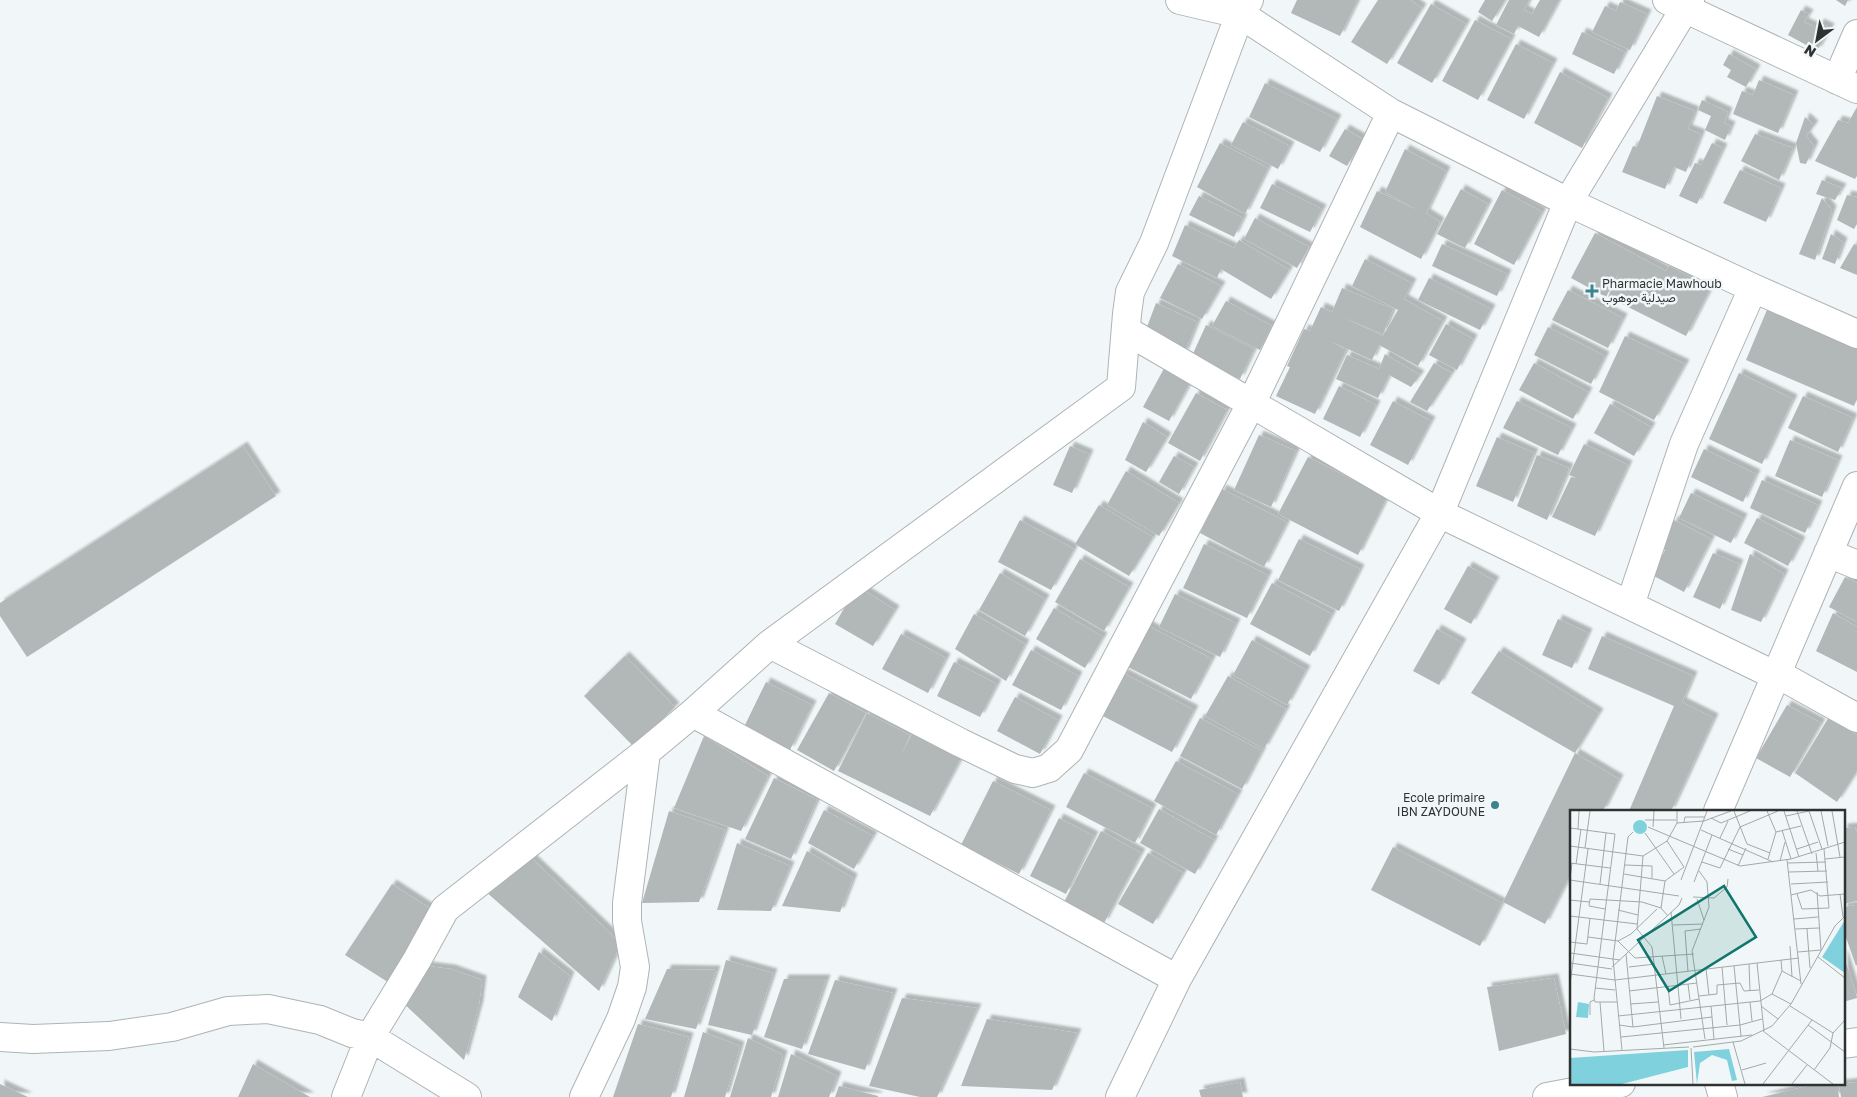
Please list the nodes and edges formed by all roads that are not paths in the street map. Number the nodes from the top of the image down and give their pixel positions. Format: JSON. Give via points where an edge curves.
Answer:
{"nodes":[{"id":1,"x":1180,"y":0,"type":"edge"},
{"id":2,"x":1681,"y":3,"type":"edge"},
{"id":3,"x":1244,"y":7,"type":"edge"},
{"id":4,"x":1857,"y":34,"type":"edge"},
{"id":5,"x":1847,"y":84,"type":"edge"},
{"id":6,"x":1391,"y":113,"type":"junction"},
{"id":7,"x":1568,"y":202,"type":"junction"},
{"id":8,"x":1753,"y":288,"type":"junction"},
{"id":9,"x":1127,"y":331,"type":"junction"},
{"id":10,"x":1857,"y":334,"type":"edge"},
{"id":11,"x":1251,"y":404,"type":"junction"},
{"id":12,"x":1857,"y":486,"type":"edge"},
{"id":13,"x":1440,"y":512,"type":"junction"},
{"id":14,"x":1828,"y":553,"type":"junction"},
{"id":15,"x":1857,"y":565,"type":"edge"},
{"id":16,"x":1630,"y":605,"type":"junction"},
{"id":17,"x":770,"y":644,"type":"junction"},
{"id":18,"x":1776,"y":673,"type":"junction"},
{"id":19,"x":693,"y":712,"type":"junction"},
{"id":20,"x":1857,"y":718,"type":"edge"},
{"id":21,"x":646,"y":752,"type":"junction"},
{"id":22,"x":1718,"y":810,"type":"edge"},
{"id":23,"x":1177,"y":979,"type":"junction"},
{"id":24,"x":0,"y":1037,"type":"edge"},
{"id":25,"x":370,"y":1037,"type":"junction"},
{"id":26,"x":1857,"y":1042,"type":"edge"},
{"id":27,"x":1844,"y":1044,"type":"edge"},
{"id":28,"x":1616,"y":1084,"type":"edge"},
{"id":29,"x":1719,"y":1084,"type":"edge"},
{"id":30,"x":346,"y":1097,"type":"edge"},
{"id":31,"x":467,"y":1097,"type":"edge"},
{"id":32,"x":584,"y":1097,"type":"edge"},
{"id":33,"x":1120,"y":1097,"type":"edge"},
{"id":34,"x":1547,"y":1097,"type":"edge"},
{"id":35,"x":1723,"y":1097,"type":"edge"}],
"edges":[{"from":1,"to":3,"type":"street"},
{"from":2,"to":5,"type":"street"},
{"from":2,"to":7,"type":"street"},
{"from":3,"to":6,"type":"street"},
{"from":3,"to":9,"type":"street","via":[[1154,243],[1130,292]]},
{"from":4,"to":5,"type":"street"},
{"from":6,"to":7,"type":"street"},
{"from":6,"to":11,"type":"street"},
{"from":7,"to":8,"type":"street"},
{"from":7,"to":13,"type":"street"},
{"from":8,"to":10,"type":"street"},
{"from":8,"to":16,"type":"street","via":[[1684,444]]},
{"from":9,"to":11,"type":"street"},
{"from":9,"to":17,"type":"street","via":[[1121,387]]},
{"from":11,"to":13,"type":"street"},
{"from":11,"to":17,"type":"street","via":[[1069,750],[1049,768],[1033,773],[1015,769]]},
{"from":12,"to":14,"type":"street"},
{"from":13,"to":16,"type":"street"},
{"from":13,"to":23,"type":"street"},
{"from":14,"to":15,"type":"street"},
{"from":14,"to":18,"type":"street"},
{"from":16,"to":18,"type":"street"},
{"from":17,"to":19,"type":"street"},
{"from":18,"to":20,"type":"street"},
{"from":18,"to":22,"type":"street"},
{"from":19,"to":21,"type":"street"},
{"from":19,"to":23,"type":"street"},
{"from":21,"to":25,"type":"street","via":[[445,909]]},
{"from":21,"to":32,"type":"street","via":[[627,903],[635,967],[632,987]]},
{"from":23,"to":33,"type":"street"},
{"from":24,"to":25,"type":"street","via":[[109,1036],[172,1027],[228,1011],[268,1009],[320,1020]]},
{"from":25,"to":30,"type":"street"},
{"from":25,"to":31,"type":"street"},
{"from":26,"to":27,"type":"street"},
{"from":28,"to":34,"type":"street"},
{"from":29,"to":35,"type":"street"}]}
